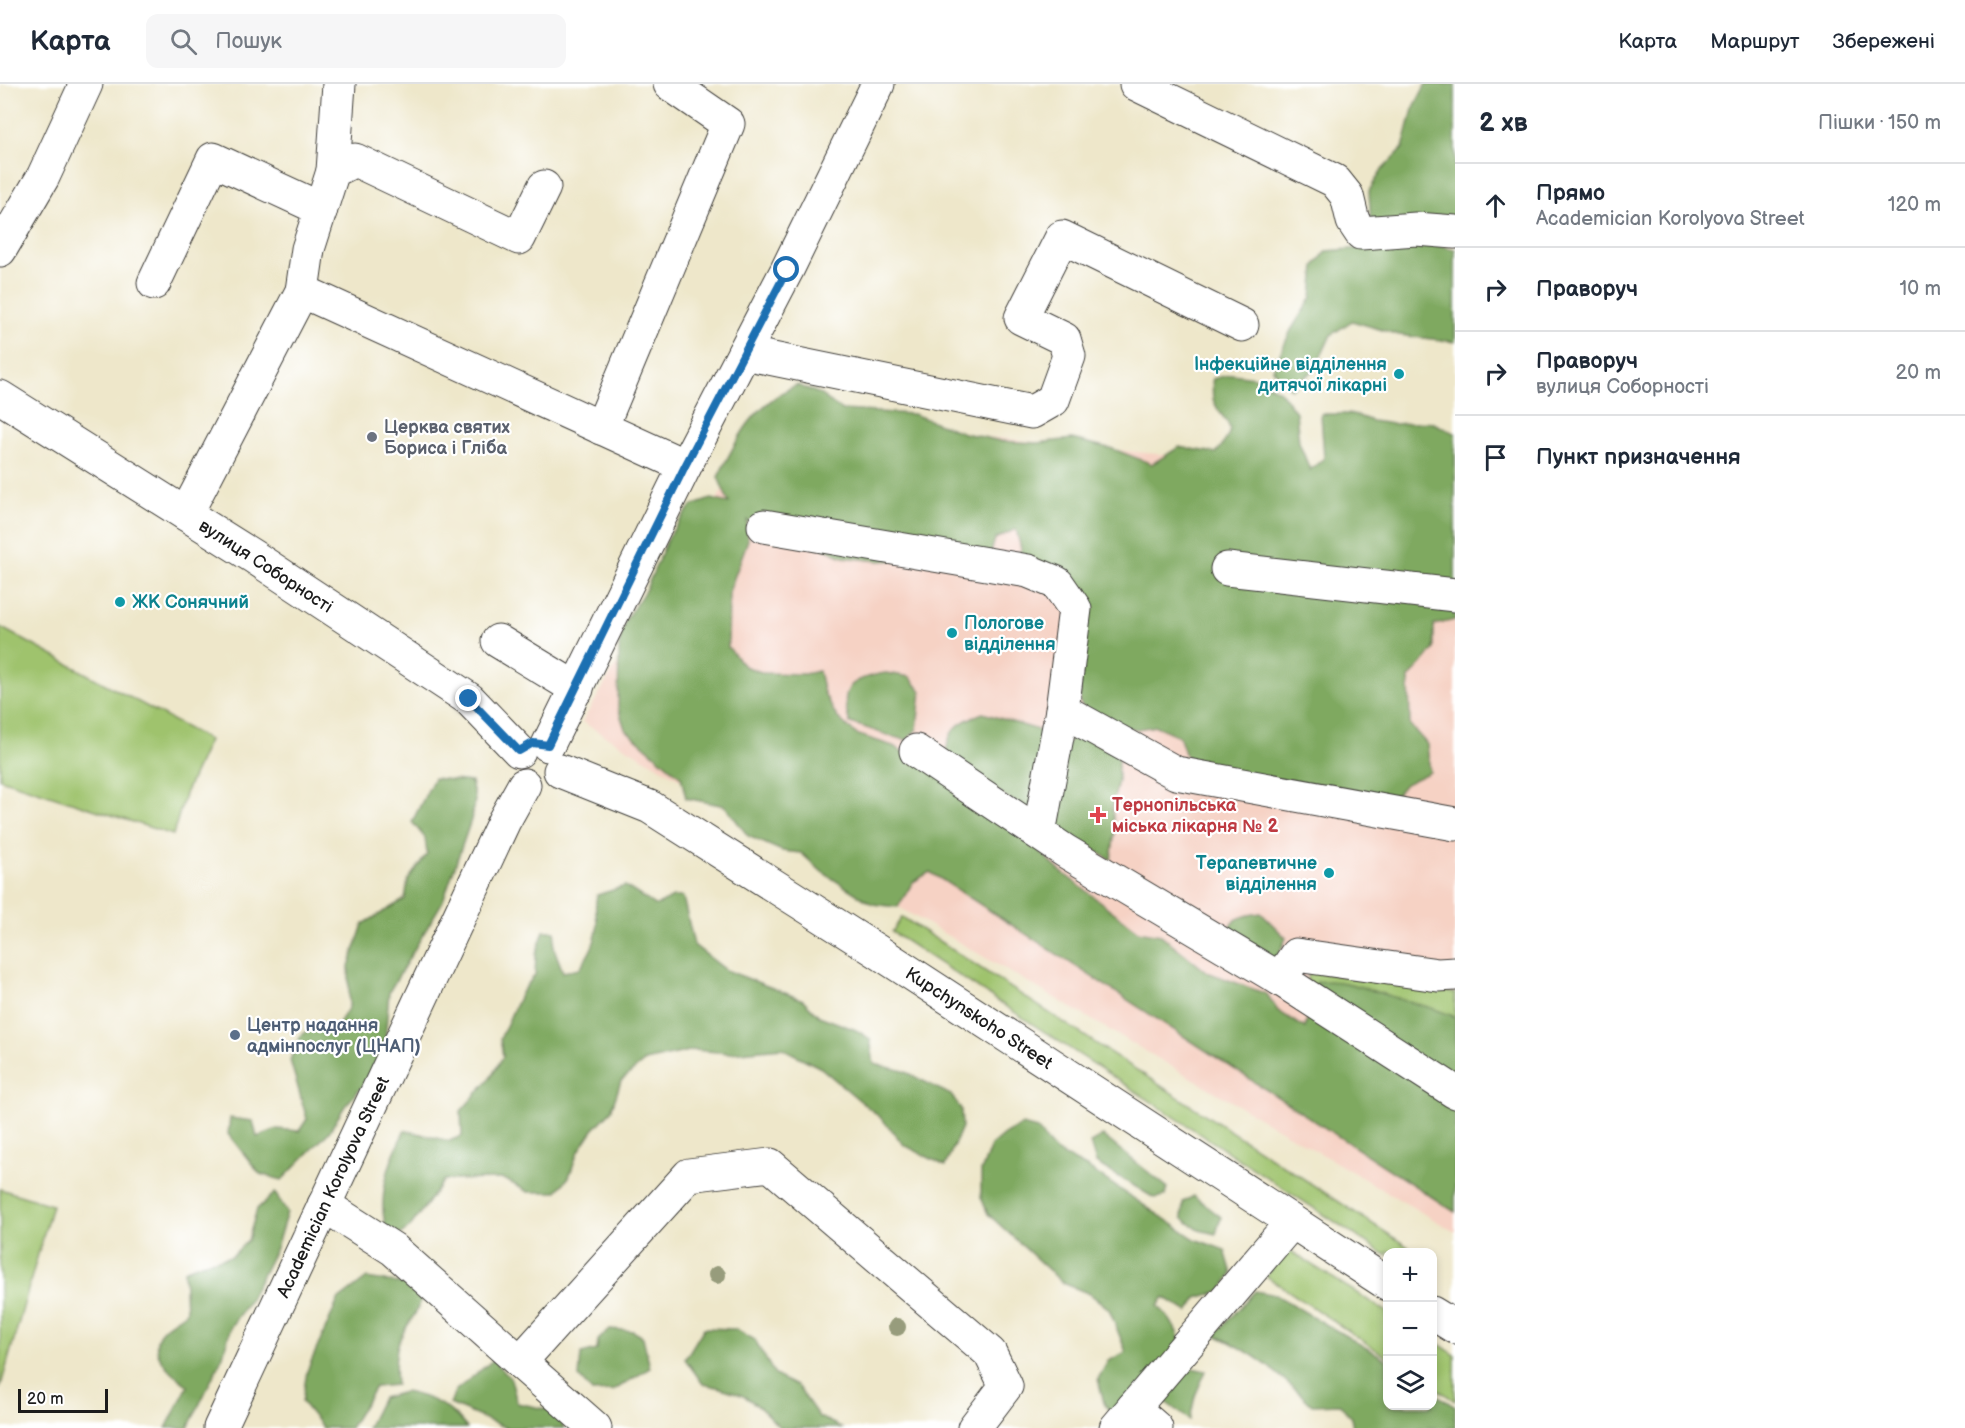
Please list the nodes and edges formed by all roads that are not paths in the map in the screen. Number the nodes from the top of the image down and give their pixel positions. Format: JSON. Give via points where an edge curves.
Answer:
{"nodes":[{"id":1,"x":86,"y":84,"type":"edge"},
{"id":2,"x":339,"y":84,"type":"edge"},
{"id":3,"x":669,"y":84,"type":"edge"},
{"id":4,"x":878,"y":84,"type":"edge"},
{"id":5,"x":1136,"y":84,"type":"edge"},
{"id":6,"x":1182,"y":94,"type":"edge"},
{"id":7,"x":333,"y":171,"type":"junction"},
{"id":8,"x":544,"y":187,"type":"dead end"},
{"id":9,"x":321,"y":209,"type":"junction"},
{"id":10,"x":1455,"y":232,"type":"edge"},
{"id":11,"x":0,"y":250,"type":"edge"},
{"id":12,"x":154,"y":283,"type":"dead end"},
{"id":13,"x":302,"y":291,"type":"junction"},
{"id":14,"x":1242,"y":325,"type":"dead end"},
{"id":15,"x":744,"y":353,"type":"junction"},
{"id":16,"x":0,"y":398,"type":"edge"},
{"id":17,"x":601,"y":428,"type":"junction"},
{"id":18,"x":685,"y":466,"type":"junction"},
{"id":19,"x":186,"y":514,"type":"junction"},
{"id":20,"x":764,"y":526,"type":"dead end"},
{"id":21,"x":1227,"y":569,"type":"dead end"},
{"id":22,"x":1455,"y":595,"type":"edge"},
{"id":23,"x":498,"y":641,"type":"dead end"},
{"id":24,"x":577,"y":689,"type":"junction"},
{"id":25,"x":1062,"y":710,"type":"junction"},
{"id":26,"x":916,"y":751,"type":"dead end"},
{"id":27,"x":542,"y":756,"type":"junction"},
{"id":28,"x":1455,"y":824,"type":"edge"},
{"id":29,"x":1039,"y":833,"type":"junction"},
{"id":30,"x":1455,"y":974,"type":"edge"},
{"id":31,"x":1280,"y":979,"type":"junction"},
{"id":32,"x":1455,"y":1092,"type":"edge"},
{"id":33,"x":324,"y":1205,"type":"junction"},
{"id":34,"x":1291,"y":1222,"type":"junction"},
{"id":35,"x":1383,"y":1281,"type":"edge"},
{"id":36,"x":1437,"y":1316,"type":"edge"},
{"id":37,"x":1455,"y":1327,"type":"edge"},
{"id":38,"x":520,"y":1362,"type":"junction"},
{"id":39,"x":1135,"y":1421,"type":"edge"},
{"id":40,"x":220,"y":1428,"type":"edge"},
{"id":41,"x":595,"y":1428,"type":"edge"},
{"id":42,"x":974,"y":1428,"type":"edge"}],
"edges":[{"from":1,"to":11,"type":"street","via":[[43,177]]},
{"from":2,"to":7,"type":"street"},
{"from":3,"to":17,"type":"street","via":[[728,124]]},
{"from":4,"to":15,"type":"street"},
{"from":5,"to":6,"type":"street"},
{"from":6,"to":10,"type":"street","via":[[1335,181],[1347,196],[1353,221],[1361,232]]},
{"from":7,"to":8,"type":"street","via":[[355,160],[519,238]]},
{"from":7,"to":9,"type":"street"},
{"from":9,"to":12,"type":"street","via":[[213,159]]},
{"from":9,"to":13,"type":"street","via":[[308,249]]},
{"from":13,"to":17,"type":"street"},
{"from":13,"to":19,"type":"street"},
{"from":14,"to":15,"type":"street","via":[[1062,237],[1021,318],[1064,339],[1069,356],[1053,400],[1032,412]]},
{"from":15,"to":18,"type":"street"},
{"from":16,"to":19,"type":"street","name":"вулиця Соборності"},
{"from":17,"to":18,"type":"street"},
{"from":18,"to":24,"type":"street"},
{"from":19,"to":27,"type":"street","name":"вулиця Соборності","via":[[469,699]]},
{"from":20,"to":25,"type":"street","via":[[1028,571],[1057,583],[1076,609]]},
{"from":21,"to":22,"type":"street"},
{"from":23,"to":24,"type":"street"},
{"from":24,"to":27,"type":"street"},
{"from":25,"to":28,"type":"street","via":[[1176,773]]},
{"from":25,"to":29,"type":"street"},
{"from":26,"to":29,"type":"street"},
{"from":27,"to":33,"type":"street","name":"Academician Korolyova Street","via":[[552,784],[538,789],[524,785],[504,821]]},
{"from":27,"to":34,"type":"street","name":"Kupchynskoho Street","via":[[650,807]]},
{"from":29,"to":31,"type":"street"},
{"from":30,"to":31,"type":"street","via":[[1438,975],[1296,955]]},
{"from":31,"to":32,"type":"street"},
{"from":33,"to":38,"type":"street","via":[[393,1249]]},
{"from":33,"to":40,"type":"street","name":"Academician Korolyova Street"},
{"from":34,"to":35,"type":"street","name":"Kupchynskoho Street"},
{"from":34,"to":39,"type":"street"},
{"from":36,"to":37,"type":"street"},
{"from":38,"to":41,"type":"street"},
{"from":38,"to":42,"type":"street","via":[[689,1176],[770,1165],[990,1353],[1006,1386]]}]}
